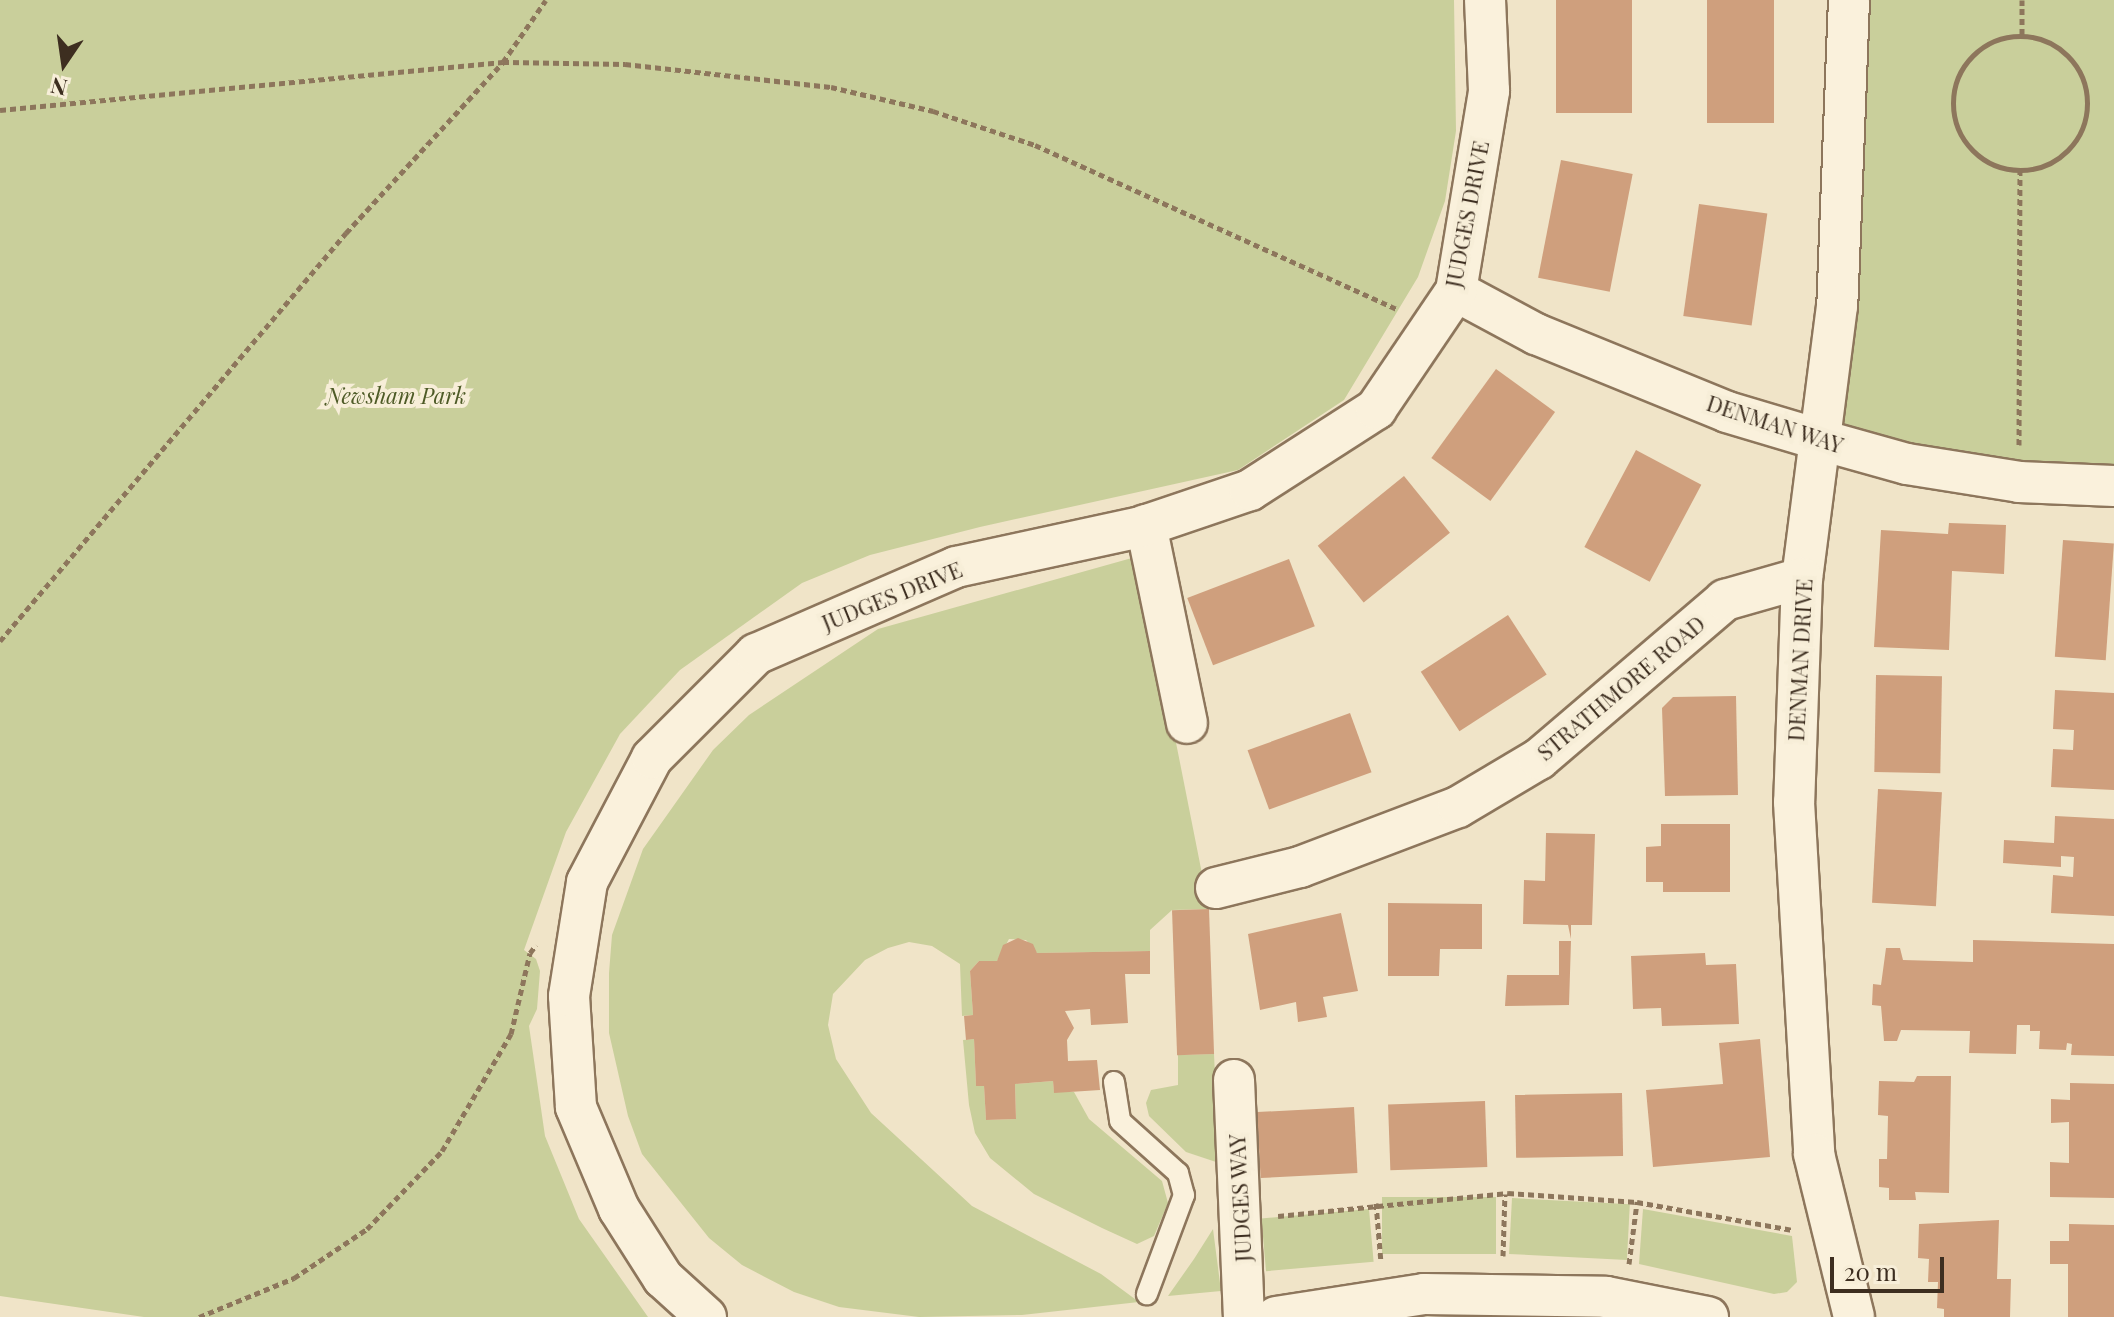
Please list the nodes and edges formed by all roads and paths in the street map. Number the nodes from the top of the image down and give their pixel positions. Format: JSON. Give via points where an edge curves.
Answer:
{"nodes":[{"id":1,"x":546,"y":0,"type":"edge"},
{"id":2,"x":1485,"y":0,"type":"edge"},
{"id":3,"x":1849,"y":0,"type":"edge"},
{"id":4,"x":2022,"y":0,"type":"edge"},
{"id":5,"x":2022,"y":35,"type":"junction"},
{"id":6,"x":503,"y":62,"type":"junction"},
{"id":7,"x":0,"y":110,"type":"edge"},
{"id":8,"x":2020,"y":170,"type":"junction"},
{"id":9,"x":1456,"y":291,"type":"junction"},
{"id":10,"x":1432,"y":325,"type":"junction"},
{"id":11,"x":1821,"y":440,"type":"junction"},
{"id":12,"x":2019,"y":482,"type":"junction"},
{"id":13,"x":2114,"y":486,"type":"edge"},
{"id":14,"x":1146,"y":525,"type":"junction"},
{"id":15,"x":1802,"y":578,"type":"junction"},
{"id":16,"x":0,"y":641,"type":"edge"},
{"id":17,"x":1187,"y":723,"type":"dead end"},
{"id":18,"x":1216,"y":888,"type":"dead end"},
{"id":19,"x":539,"y":941,"type":"dead end"},
{"id":20,"x":1234,"y":1080,"type":"dead end"},
{"id":21,"x":1114,"y":1082,"type":"dead end"},
{"id":22,"x":1505,"y":1194,"type":"junction"},
{"id":23,"x":1637,"y":1202,"type":"junction"},
{"id":24,"x":1376,"y":1203,"type":"junction"},
{"id":25,"x":1241,"y":1222,"type":"junction"},
{"id":26,"x":1833,"y":1228,"type":"junction"},
{"id":27,"x":1147,"y":1294,"type":"dead end"},
{"id":28,"x":1502,"y":1296,"type":"junction"},
{"id":29,"x":1384,"y":1301,"type":"junction"},
{"id":30,"x":1624,"y":1301,"type":"junction"},
{"id":31,"x":199,"y":1317,"type":"edge"},
{"id":32,"x":706,"y":1317,"type":"edge"},
{"id":33,"x":1244,"y":1317,"type":"edge"},
{"id":34,"x":1276,"y":1317,"type":"edge"},
{"id":35,"x":1708,"y":1317,"type":"edge"},
{"id":36,"x":1854,"y":1317,"type":"edge"}],
"edges":[{"from":1,"to":6,"type":"path"},
{"from":2,"to":9,"type":"street","name":"JUDGES DRIVE","via":[[1489,91]]},
{"from":3,"to":11,"type":"street","name":"DENMAN DRIVE","via":[[1837,306]]},
{"from":4,"to":5,"type":"path"},
{"from":5,"to":8,"type":"path","via":[[2065,52],[2080,70],[2087,104],[2078,137],[2063,155]]},
{"from":5,"to":8,"type":"path","via":[[1995,40],[1975,53],[1960,71],[1953,93],[1957,126],[1976,154]]},
{"from":6,"to":7,"type":"path"},
{"from":6,"to":10,"type":"path","via":[[625,64],[735,74],[831,87],[933,111],[1035,145]]},
{"from":6,"to":16,"type":"path","via":[[346,233]]},
{"from":8,"to":12,"type":"path"},
{"from":9,"to":10,"type":"street","name":"JUDGES DRIVE"},
{"from":9,"to":11,"type":"street","name":"DENMAN WAY","via":[[1536,334],[1727,412]]},
{"from":10,"to":14,"type":"street","name":"JUDGES DRIVE","via":[[1376,409],[1250,490]]},
{"from":11,"to":12,"type":"street","name":"DENMAN WAY","via":[[1907,464]]},
{"from":11,"to":15,"type":"street","name":"DENMAN DRIVE"},
{"from":12,"to":13,"type":"street","name":"DENMAN WAY"},
{"from":14,"to":17,"type":"street"},
{"from":14,"to":32,"type":"street","name":"JUDGES DRIVE","via":[[956,567],[756,654],[652,758],[587,882],[569,996],[576,1107],[619,1209],[663,1278]]},
{"from":15,"to":18,"type":"street","name":"STRATHMORE ROAD","via":[[1725,600],[1539,759],[1458,807],[1300,867]]},
{"from":15,"to":26,"type":"street","name":"DENMAN DRIVE","via":[[1794,802],[1803,1002],[1814,1154]]},
{"from":19,"to":31,"type":"path","via":[[530,953],[511,1034],[442,1151],[367,1229],[294,1278]]},
{"from":20,"to":25,"type":"street","name":"JUDGES WAY"},
{"from":21,"to":27,"type":"lane","via":[[1120,1121],[1178,1173],[1184,1195]]},
{"from":22,"to":23,"type":"path"},
{"from":22,"to":24,"type":"path"},
{"from":22,"to":28,"type":"path"},
{"from":23,"to":26,"type":"path","via":[[1798,1231]]},
{"from":23,"to":30,"type":"path"},
{"from":24,"to":25,"type":"path"},
{"from":24,"to":29,"type":"path"},
{"from":25,"to":33,"type":"street","name":"JUDGES WAY"},
{"from":26,"to":36,"type":"street","name":"DENMAN DRIVE"},
{"from":28,"to":29,"type":"street","via":[[1424,1294]]},
{"from":28,"to":30,"type":"street"},
{"from":29,"to":34,"type":"street"},
{"from":30,"to":35,"type":"street"}]}
